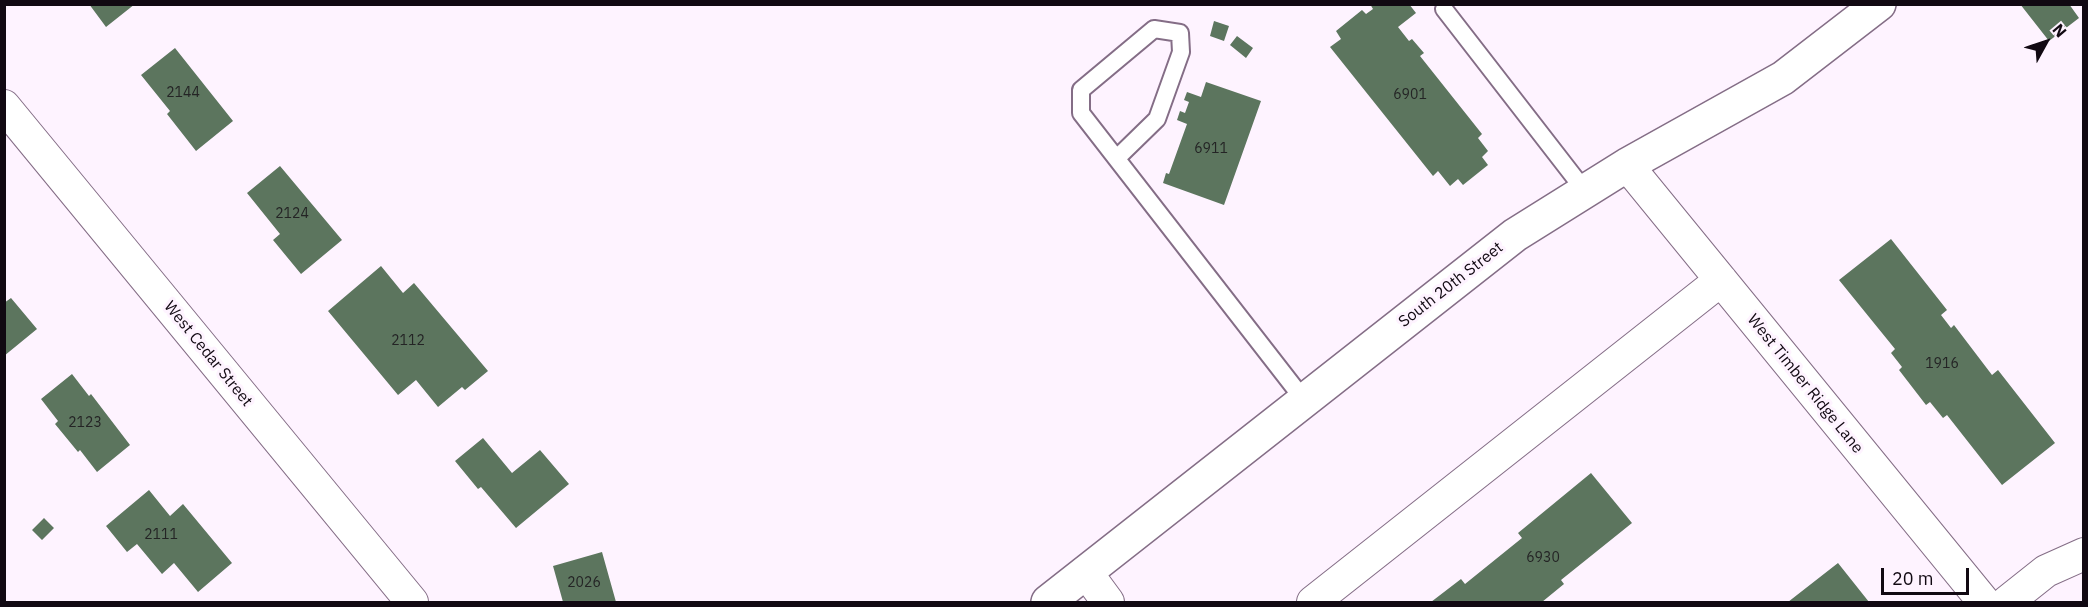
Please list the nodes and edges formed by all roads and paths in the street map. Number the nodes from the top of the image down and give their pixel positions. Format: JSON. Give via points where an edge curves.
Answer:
{"nodes":[{"id":1,"x":1879,"y":4,"type":"edge"},
{"id":2,"x":1444,"y":9,"type":"dead end"},
{"id":3,"x":4,"y":106,"type":"edge"},
{"id":4,"x":1117,"y":159,"type":"junction"},
{"id":5,"x":1628,"y":165,"type":"junction"},
{"id":6,"x":1585,"y":191,"type":"junction"},
{"id":7,"x":1721,"y":280,"type":"junction"},
{"id":8,"x":1304,"y":400,"type":"junction"},
{"id":9,"x":2084,"y":554,"type":"edge"},
{"id":10,"x":1086,"y":572,"type":"junction"},
{"id":11,"x":1052,"y":601,"type":"edge"},
{"id":12,"x":412,"y":603,"type":"edge"},
{"id":13,"x":1108,"y":603,"type":"edge"},
{"id":14,"x":1313,"y":603,"type":"edge"},
{"id":15,"x":1984,"y":603,"type":"edge"},
{"id":16,"x":2007,"y":603,"type":"edge"}],
"edges":[{"from":1,"to":5,"type":"street","name":"South 20th Street","via":[[1783,78]]},
{"from":2,"to":6,"type":"lane"},
{"from":3,"to":12,"type":"street","name":"West Cedar Street"},
{"from":4,"to":4,"type":"lane","via":[[1081,112],[1081,90],[1155,29],[1180,33],[1181,52],[1157,119]]},
{"from":4,"to":8,"type":"lane"},
{"from":5,"to":6,"type":"street","name":"South 20th Street"},
{"from":5,"to":7,"type":"street","name":"West Timber Ridge Lane"},
{"from":6,"to":8,"type":"street","name":"South 20th Street","via":[[1515,235]]},
{"from":7,"to":14,"type":"street"},
{"from":7,"to":15,"type":"street","name":"West Timber Ridge Lane"},
{"from":8,"to":10,"type":"street","name":"South 20th Street"},
{"from":9,"to":16,"type":"street","via":[[2046,571]]},
{"from":10,"to":11,"type":"street","name":"South 20th Street"},
{"from":10,"to":13,"type":"street"}]}
